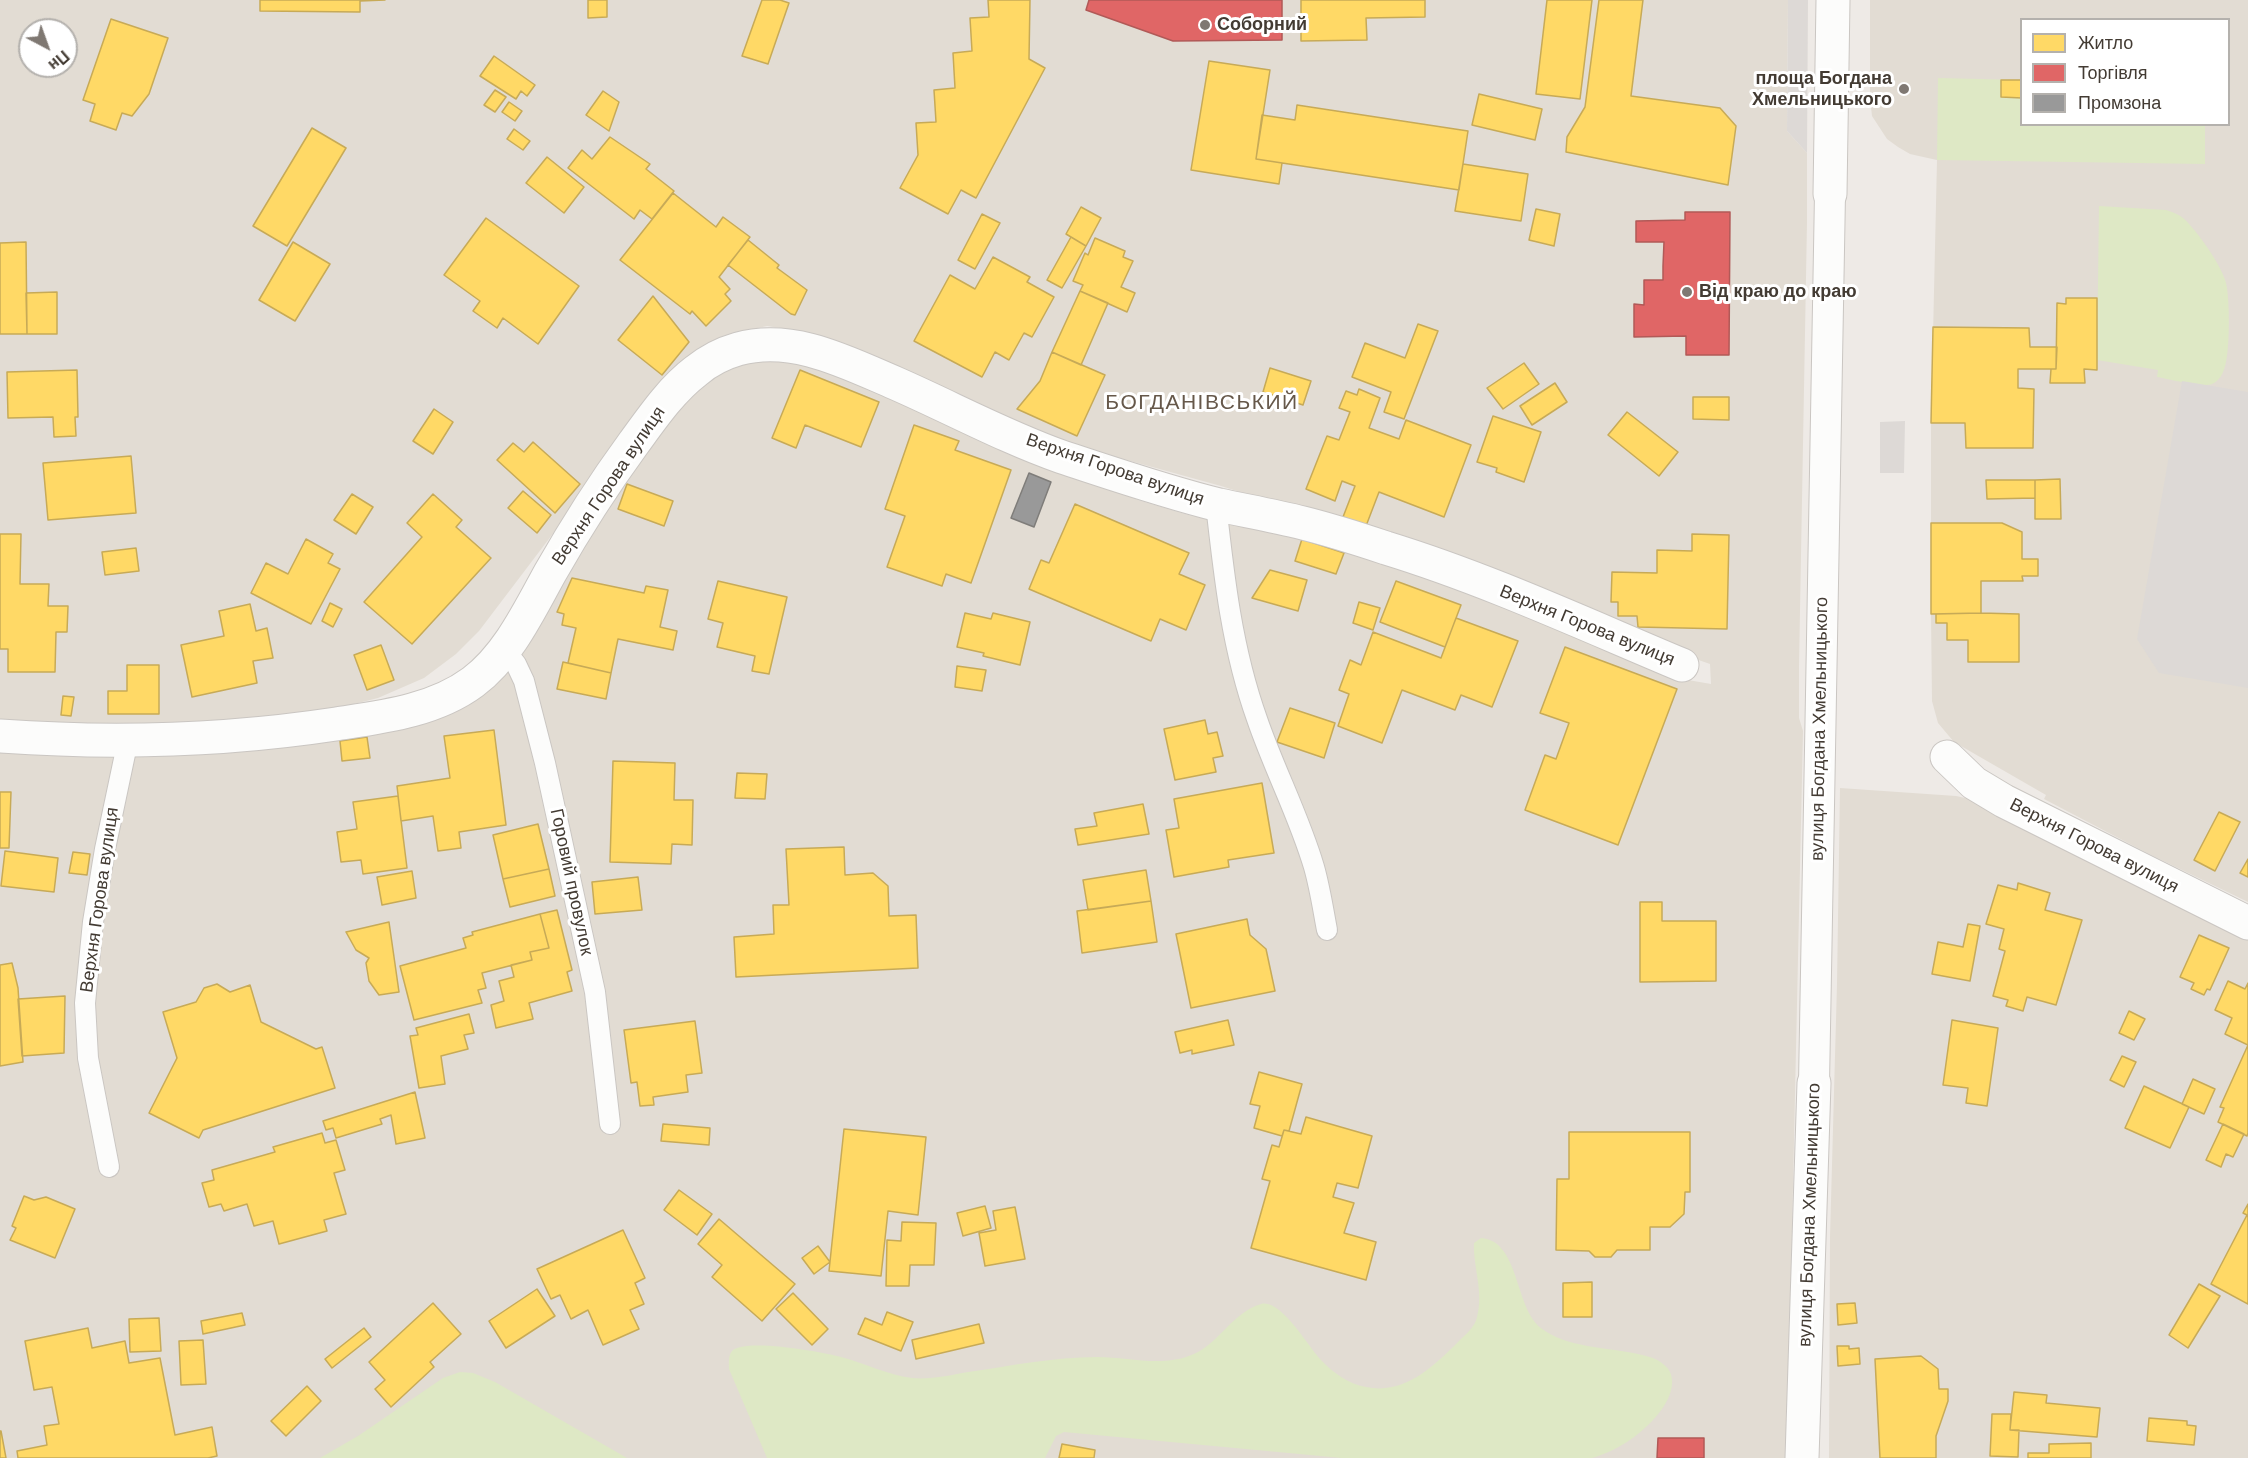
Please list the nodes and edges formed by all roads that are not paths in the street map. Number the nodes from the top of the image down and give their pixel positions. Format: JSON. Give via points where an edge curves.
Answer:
{"nodes":[{"id":1,"x":1833,"y":0,"type":"edge"},
{"id":2,"x":1830,"y":194,"type":"joint"},
{"id":3,"x":1216,"y":504,"type":"junction"},
{"id":4,"x":504,"y":649,"type":"junction"},
{"id":5,"x":1682,"y":664,"type":"dead end"},
{"id":6,"x":0,"y":736,"type":"edge"},
{"id":7,"x":128,"y":740,"type":"junction"},
{"id":8,"x":1947,"y":757,"type":"dead end"},
{"id":9,"x":2248,"y":923,"type":"edge"},
{"id":10,"x":1327,"y":930,"type":"dead end"},
{"id":11,"x":1814,"y":1083,"type":"joint"},
{"id":12,"x":610,"y":1124,"type":"dead end"},
{"id":13,"x":109,"y":1167,"type":"dead end"},
{"id":14,"x":1802,"y":1458,"type":"edge"}],
"edges":[{"from":1,"to":2,"type":"street","name":"вулиця Богдана Хмельницького"},
{"from":2,"to":11,"type":"street","name":"вулиця Богдана Хмельницького"},
{"from":3,"to":4,"type":"street","name":"Верхня Горова вулиця","via":[[1055,454],[835,358],[790,345],[753,346],[696,370],[652,417],[574,532]]},
{"from":3,"to":5,"type":"street","name":"Верхня Горова вулиця","via":[[1305,523],[1420,559]]},
{"from":3,"to":10,"type":"lane","name":"Верхня Горова вулиця","via":[[1227,602],[1245,683],[1314,866]]},
{"from":4,"to":7,"type":"street","name":"Верхня Горова вулиця","via":[[474,681],[415,709],[372,719],[247,736]]},
{"from":4,"to":12,"type":"lane","name":"Горовий провулок","via":[[524,681],[545,763],[595,992]]},
{"from":6,"to":7,"type":"street","name":"Верхня Горова вулиця"},
{"from":7,"to":13,"type":"lane","name":"Верхня Горова вулиця","via":[[105,849],[85,1003],[88,1058]]},
{"from":8,"to":9,"type":"street","name":"Верхня Горова вулиця","via":[[1974,783],[2004,801]]},
{"from":11,"to":14,"type":"street","name":"вулиця Богдана Хмельницького"}]}
